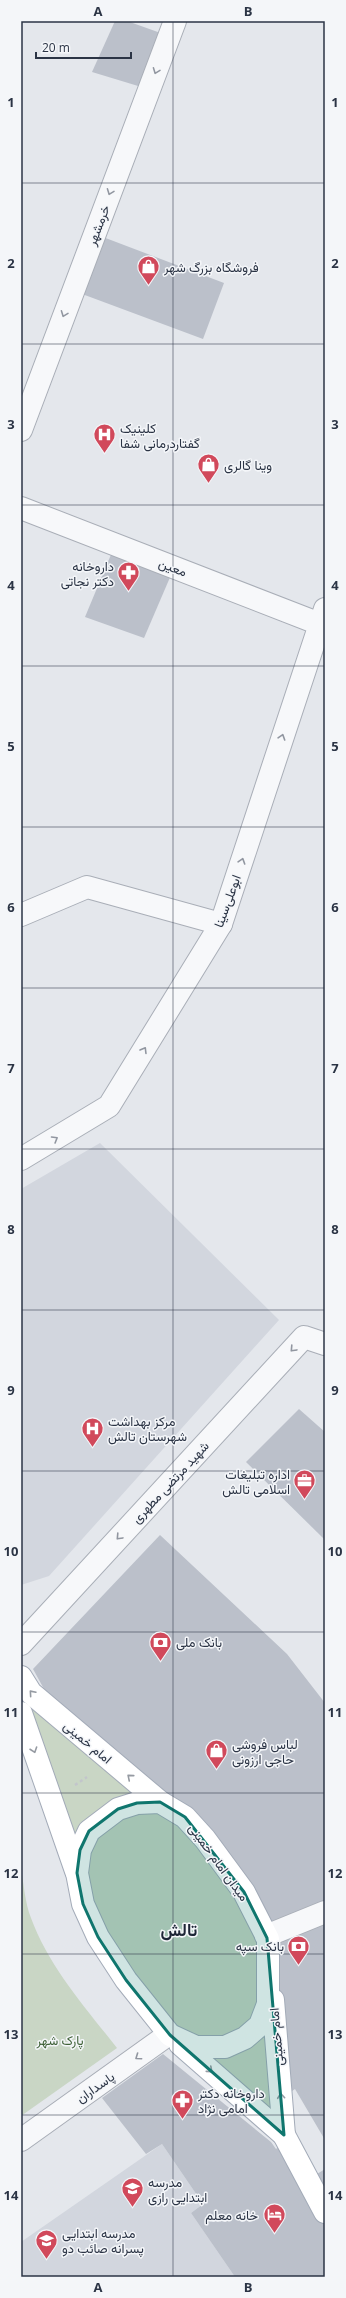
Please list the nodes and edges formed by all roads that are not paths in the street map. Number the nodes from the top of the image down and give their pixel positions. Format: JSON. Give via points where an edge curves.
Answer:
{"nodes":[{"id":1,"x":175,"y":21,"type":"edge"},
{"id":2,"x":21,"y":430,"type":"edge"},
{"id":3,"x":21,"y":508,"type":"edge"},
{"id":4,"x":323,"y":620,"type":"edge"},
{"id":5,"x":21,"y":915,"type":"edge"},
{"id":6,"x":221,"y":924,"type":"junction"},
{"id":7,"x":21,"y":1159,"type":"edge"},
{"id":8,"x":325,"y":1344,"type":"edge"},
{"id":9,"x":21,"y":1644,"type":"edge"},
{"id":10,"x":21,"y":1677,"type":"edge"},
{"id":11,"x":21,"y":1713,"type":"edge"},
{"id":12,"x":160,"y":1802,"type":"junction"},
{"id":13,"x":77,"y":1873,"type":"junction"},
{"id":14,"x":325,"y":1912,"type":"edge"},
{"id":15,"x":325,"y":1916,"type":"edge"},
{"id":16,"x":267,"y":1938,"type":"junction"},
{"id":17,"x":170,"y":2034,"type":"junction"},
{"id":18,"x":284,"y":2135,"type":"junction"},
{"id":19,"x":21,"y":2140,"type":"edge"},
{"id":20,"x":325,"y":2212,"type":"edge"}],
"edges":[{"from":1,"to":2,"type":"street","name":"خرمشهر","one_way":true},
{"from":3,"to":4,"type":"street","name":"معین"},
{"from":6,"to":4,"type":"street","name":"ابوعلی‌سینا","one_way":true},
{"from":5,"to":6,"type":"street","via":[[87,888]]},
{"from":7,"to":6,"type":"street","name":"ابوعلی‌سینا","one_way":true,"via":[[109,1106]]},
{"from":8,"to":9,"type":"street","name":"شهید مرتضی مطهری","one_way":true,"via":[[304,1337]]},
{"from":12,"to":10,"type":"main road","name":"امام خمینی","one_way":true,"via":[[31,1694]]},
{"from":11,"to":13,"type":"main road","one_way":true},
{"from":12,"to":13,"type":"main road","name":"میدان امام خمینی","via":[[137,1803],[118,1809],[102,1819],[89,1831],[80,1850]]},
{"from":12,"to":16,"type":"main road","name":"میدان امام خمینی","via":[[186,1817],[205,1839],[244,1892]]},
{"from":13,"to":17,"type":"main road","name":"میدان امام خمینی","via":[[83,1904],[98,1937],[126,1980]]},
{"from":14,"to":16,"type":"street"},
{"from":15,"to":16,"type":"street"},
{"from":16,"to":17,"type":"main road","name":"میدان امام خمینی","via":[[268,2004],[260,2025],[245,2038],[225,2048],[196,2047]]},
{"from":18,"to":16,"type":"main road","name":"امام خمینی","one_way":true},
{"from":17,"to":18,"type":"main road","name":"امام خمینی","one_way":true},
{"from":17,"to":19,"type":"street","name":"پاسداران","one_way":true},
{"from":18,"to":20,"type":"main road","name":"امام خمینی"}]}
